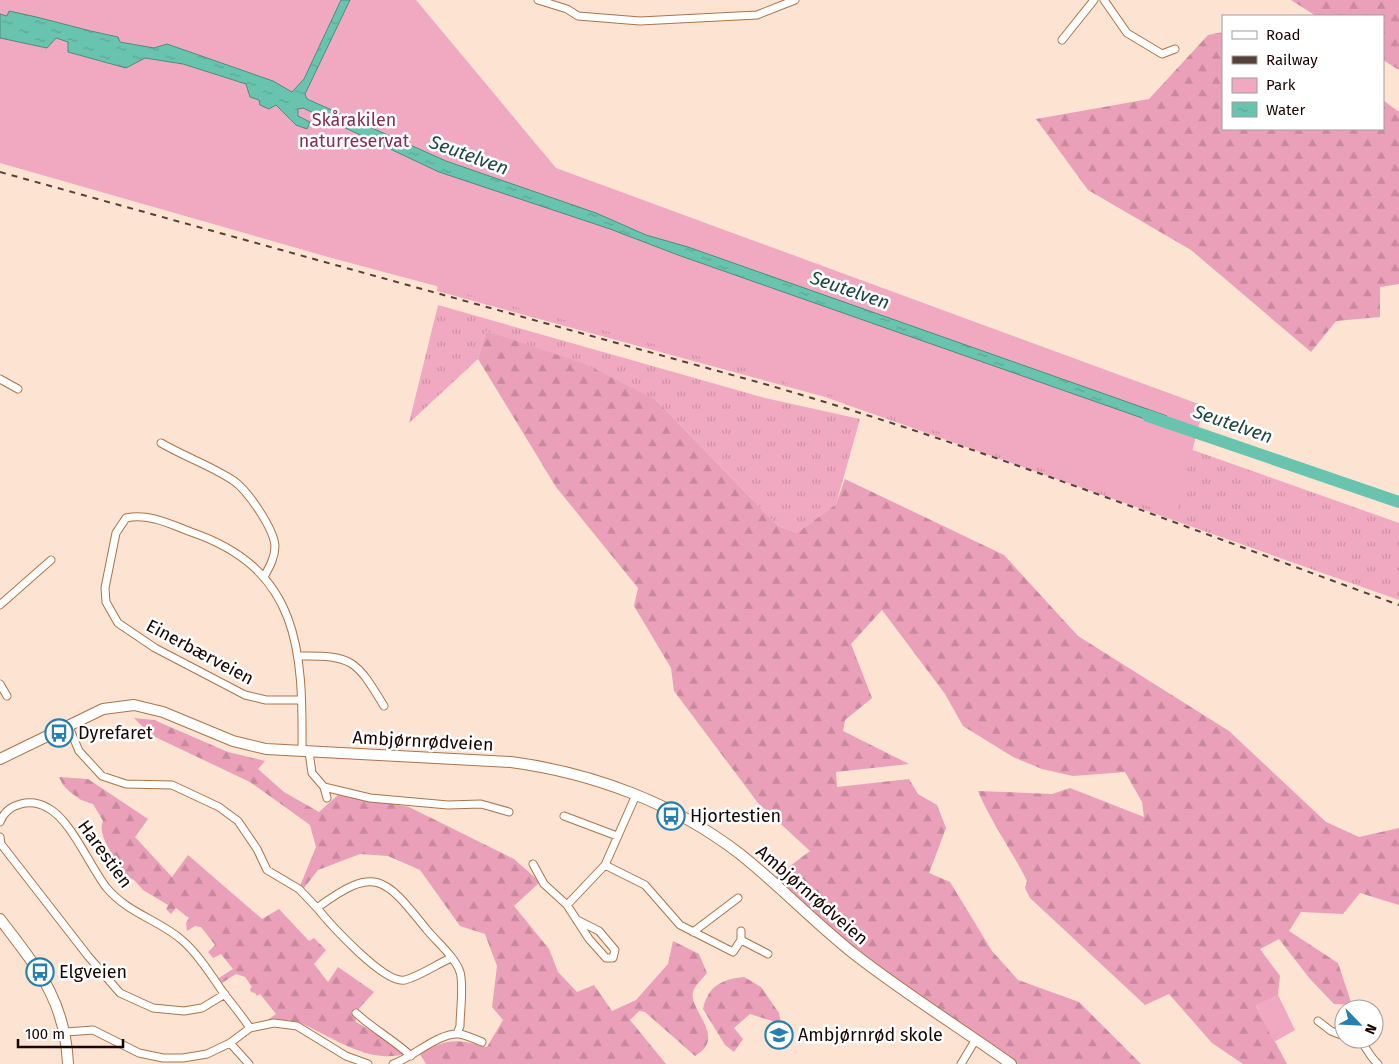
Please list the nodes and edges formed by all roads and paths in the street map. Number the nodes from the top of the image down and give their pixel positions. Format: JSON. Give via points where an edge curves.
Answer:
{"nodes":[{"id":1,"x":538,"y":0,"type":"edge"},
{"id":2,"x":794,"y":0,"type":"edge"},
{"id":3,"x":1094,"y":0,"type":"edge"},
{"id":4,"x":1104,"y":0,"type":"edge"},
{"id":5,"x":1062,"y":40,"type":"dead end"},
{"id":6,"x":1175,"y":50,"type":"dead end"},
{"id":7,"x":0,"y":379,"type":"edge"},
{"id":8,"x":18,"y":389,"type":"dead end"},
{"id":9,"x":162,"y":443,"type":"dead end"},
{"id":10,"x":51,"y":560,"type":"dead end"},
{"id":11,"x":264,"y":575,"type":"junction"},
{"id":12,"x":0,"y":605,"type":"edge"},
{"id":13,"x":298,"y":656,"type":"junction"},
{"id":14,"x":0,"y":684,"type":"edge"},
{"id":15,"x":7,"y":696,"type":"dead end"},
{"id":16,"x":301,"y":700,"type":"junction"},
{"id":17,"x":384,"y":706,"type":"dead end"},
{"id":18,"x":68,"y":725,"type":"junction"},
{"id":19,"x":306,"y":752,"type":"junction"},
{"id":20,"x":0,"y":759,"type":"edge"},
{"id":21,"x":324,"y":787,"type":"junction"},
{"id":22,"x":636,"y":795,"type":"junction"},
{"id":23,"x":327,"y":798,"type":"dead end"},
{"id":24,"x":509,"y":812,"type":"dead end"},
{"id":25,"x":564,"y":816,"type":"dead end"},
{"id":26,"x":0,"y":822,"type":"edge"},
{"id":27,"x":617,"y":836,"type":"junction"},
{"id":28,"x":0,"y":837,"type":"edge"},
{"id":29,"x":533,"y":864,"type":"dead end"},
{"id":30,"x":605,"y":865,"type":"junction"},
{"id":31,"x":738,"y":898,"type":"dead end"},
{"id":32,"x":567,"y":905,"type":"junction"},
{"id":33,"x":317,"y":908,"type":"junction"},
{"id":34,"x":0,"y":919,"type":"edge"},
{"id":35,"x":577,"y":920,"type":"junction"},
{"id":36,"x":741,"y":931,"type":"dead end"},
{"id":37,"x":693,"y":932,"type":"junction"},
{"id":38,"x":741,"y":940,"type":"junction"},
{"id":39,"x":768,"y":954,"type":"dead end"},
{"id":40,"x":451,"y":958,"type":"junction"},
{"id":41,"x":224,"y":994,"type":"junction"},
{"id":42,"x":356,"y":1013,"type":"dead end"},
{"id":43,"x":1318,"y":1021,"type":"dead end"},
{"id":44,"x":250,"y":1028,"type":"junction"},
{"id":45,"x":66,"y":1032,"type":"junction"},
{"id":46,"x":1334,"y":1032,"type":"edge"},
{"id":47,"x":458,"y":1034,"type":"junction"},
{"id":48,"x":976,"y":1039,"type":"junction"},
{"id":49,"x":482,"y":1042,"type":"dead end"},
{"id":50,"x":230,"y":1043,"type":"junction"},
{"id":51,"x":1366,"y":1049,"type":"edge"},
{"id":52,"x":407,"y":1060,"type":"edge"},
{"id":53,"x":163,"y":1061,"type":"edge"},
{"id":54,"x":68,"y":1064,"type":"edge"},
{"id":55,"x":249,"y":1064,"type":"edge"},
{"id":56,"x":368,"y":1064,"type":"edge"},
{"id":57,"x":393,"y":1064,"type":"edge"},
{"id":58,"x":961,"y":1064,"type":"edge"},
{"id":59,"x":1011,"y":1064,"type":"edge"},
{"id":60,"x":1378,"y":1064,"type":"edge"}],
"edges":[{"from":1,"to":2,"type":"street","via":[[568,9],[578,16],[640,21],[735,18],[757,15]]},
{"from":3,"to":5,"type":"street"},
{"from":4,"to":6,"type":"street","via":[[1127,33],[1162,54]]},
{"from":7,"to":8,"type":"street"},
{"from":9,"to":11,"type":"street","via":[[235,482],[251,499],[268,526],[275,546],[272,561]]},
{"from":10,"to":12,"type":"street"},
{"from":11,"to":13,"type":"street","via":[[291,623]]},
{"from":11,"to":16,"type":"street","name":"Einerbærveien","via":[[230,548],[212,539],[145,516],[126,518],[116,533],[105,588],[106,602],[118,623],[155,648],[246,695],[266,700]]},
{"from":13,"to":16,"type":"street"},
{"from":13,"to":17,"type":"street","via":[[332,656],[354,664]]},
{"from":14,"to":15,"type":"street"},
{"from":16,"to":19,"type":"street"},
{"from":18,"to":19,"type":"street","name":"Ambjørnrødveien","via":[[103,709],[134,705],[163,712],[233,741],[266,749]]},
{"from":18,"to":20,"type":"street","name":"Ambjørnrødveien"},
{"from":18,"to":33,"type":"street","via":[[79,751],[102,776],[126,784],[172,785],[219,807],[238,821],[267,870],[299,889]]},
{"from":19,"to":21,"type":"street","via":[[312,773]]},
{"from":19,"to":22,"type":"street","name":"Ambjørnrødveien","via":[[535,765],[595,780]]},
{"from":21,"to":23,"type":"street"},
{"from":21,"to":24,"type":"street","via":[[370,798],[448,805],[481,804]]},
{"from":22,"to":27,"type":"street"},
{"from":22,"to":48,"type":"street","name":"Ambjørnrødveien","via":[[680,816],[738,853],[855,955]]},
{"from":25,"to":27,"type":"street"},
{"from":26,"to":41,"type":"street","name":"Harestien","via":[[3,814],[15,805],[36,803],[49,808],[63,822],[111,892],[122,903],[183,940]]},
{"from":27,"to":30,"type":"street"},
{"from":28,"to":41,"type":"street","via":[[1,844],[37,892],[120,993],[153,1008],[184,1011],[202,1008]]},
{"from":29,"to":32,"type":"street","via":[[544,884]]},
{"from":30,"to":32,"type":"street"},
{"from":30,"to":37,"type":"street","via":[[646,885],[680,925]]},
{"from":31,"to":37,"type":"street"},
{"from":32,"to":35,"type":"street"},
{"from":33,"to":40,"type":"street","via":[[360,953],[394,980],[405,980]]},
{"from":33,"to":40,"type":"street","via":[[352,885],[371,881],[386,885],[399,895]]},
{"from":34,"to":45,"type":"street","via":[[48,986]]},
{"from":35,"to":35,"type":"street","via":[[606,958],[613,958],[615,950],[599,931]]},
{"from":36,"to":38,"type":"street"},
{"from":37,"to":38,"type":"street","via":[[733,952]]},
{"from":38,"to":39,"type":"street"},
{"from":40,"to":47,"type":"street","via":[[460,972]]},
{"from":41,"to":44,"type":"street","name":"Harestien"},
{"from":42,"to":52,"type":"street","via":[[395,1041]]},
{"from":43,"to":46,"type":"street"},
{"from":44,"to":50,"type":"street"},
{"from":44,"to":56,"type":"street","via":[[274,1023],[297,1026],[346,1056]]},
{"from":45,"to":53,"type":"street","via":[[93,1030]]},
{"from":45,"to":54,"type":"street"},
{"from":47,"to":49,"type":"street"},
{"from":47,"to":52,"type":"street","via":[[436,1040]]},
{"from":48,"to":58,"type":"street"},
{"from":48,"to":59,"type":"street","name":"Ambjørnrødveien"},
{"from":50,"to":53,"type":"street","via":[[207,1054]]},
{"from":50,"to":55,"type":"street"},
{"from":51,"to":60,"type":"street"},
{"from":52,"to":57,"type":"street"}]}
